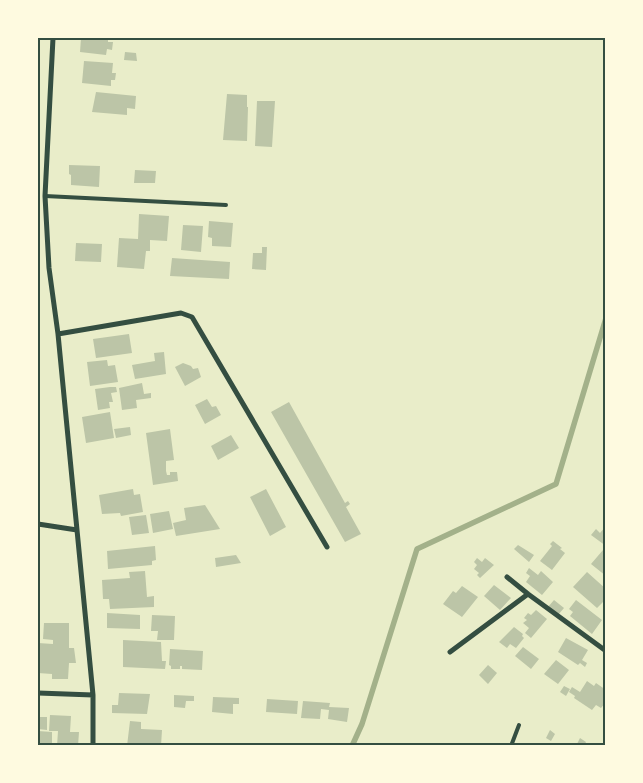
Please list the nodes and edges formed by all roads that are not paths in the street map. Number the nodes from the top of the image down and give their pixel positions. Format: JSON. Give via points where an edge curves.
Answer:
{"nodes":[{"id":1,"x":53,"y":38,"type":"edge"},
{"id":2,"x":46,"y":196,"type":"junction"},
{"id":3,"x":226,"y":205,"type":"dead end"},
{"id":4,"x":58,"y":334,"type":"junction"},
{"id":5,"x":38,"y":524,"type":"edge"},
{"id":6,"x":77,"y":530,"type":"junction"},
{"id":7,"x":327,"y":547,"type":"dead end"},
{"id":8,"x":507,"y":577,"type":"dead end"},
{"id":9,"x":528,"y":594,"type":"junction"},
{"id":10,"x":606,"y":651,"type":"edge"},
{"id":11,"x":450,"y":652,"type":"dead end"},
{"id":12,"x":38,"y":693,"type":"edge"},
{"id":13,"x":93,"y":695,"type":"junction"},
{"id":14,"x":519,"y":725,"type":"dead end"},
{"id":15,"x":93,"y":746,"type":"edge"},
{"id":16,"x":511,"y":746,"type":"edge"}],
"edges":[{"from":1,"to":2,"type":"street"},
{"from":2,"to":3,"type":"lane"},
{"from":2,"to":4,"type":"street","via":[[49,268]]},
{"from":4,"to":6,"type":"street"},
{"from":4,"to":7,"type":"street","via":[[181,313],[192,317]]},
{"from":5,"to":6,"type":"street"},
{"from":6,"to":13,"type":"street"},
{"from":8,"to":9,"type":"street"},
{"from":9,"to":10,"type":"street"},
{"from":9,"to":11,"type":"street"},
{"from":12,"to":13,"type":"street"},
{"from":13,"to":15,"type":"street"},
{"from":14,"to":16,"type":"lane"}]}
